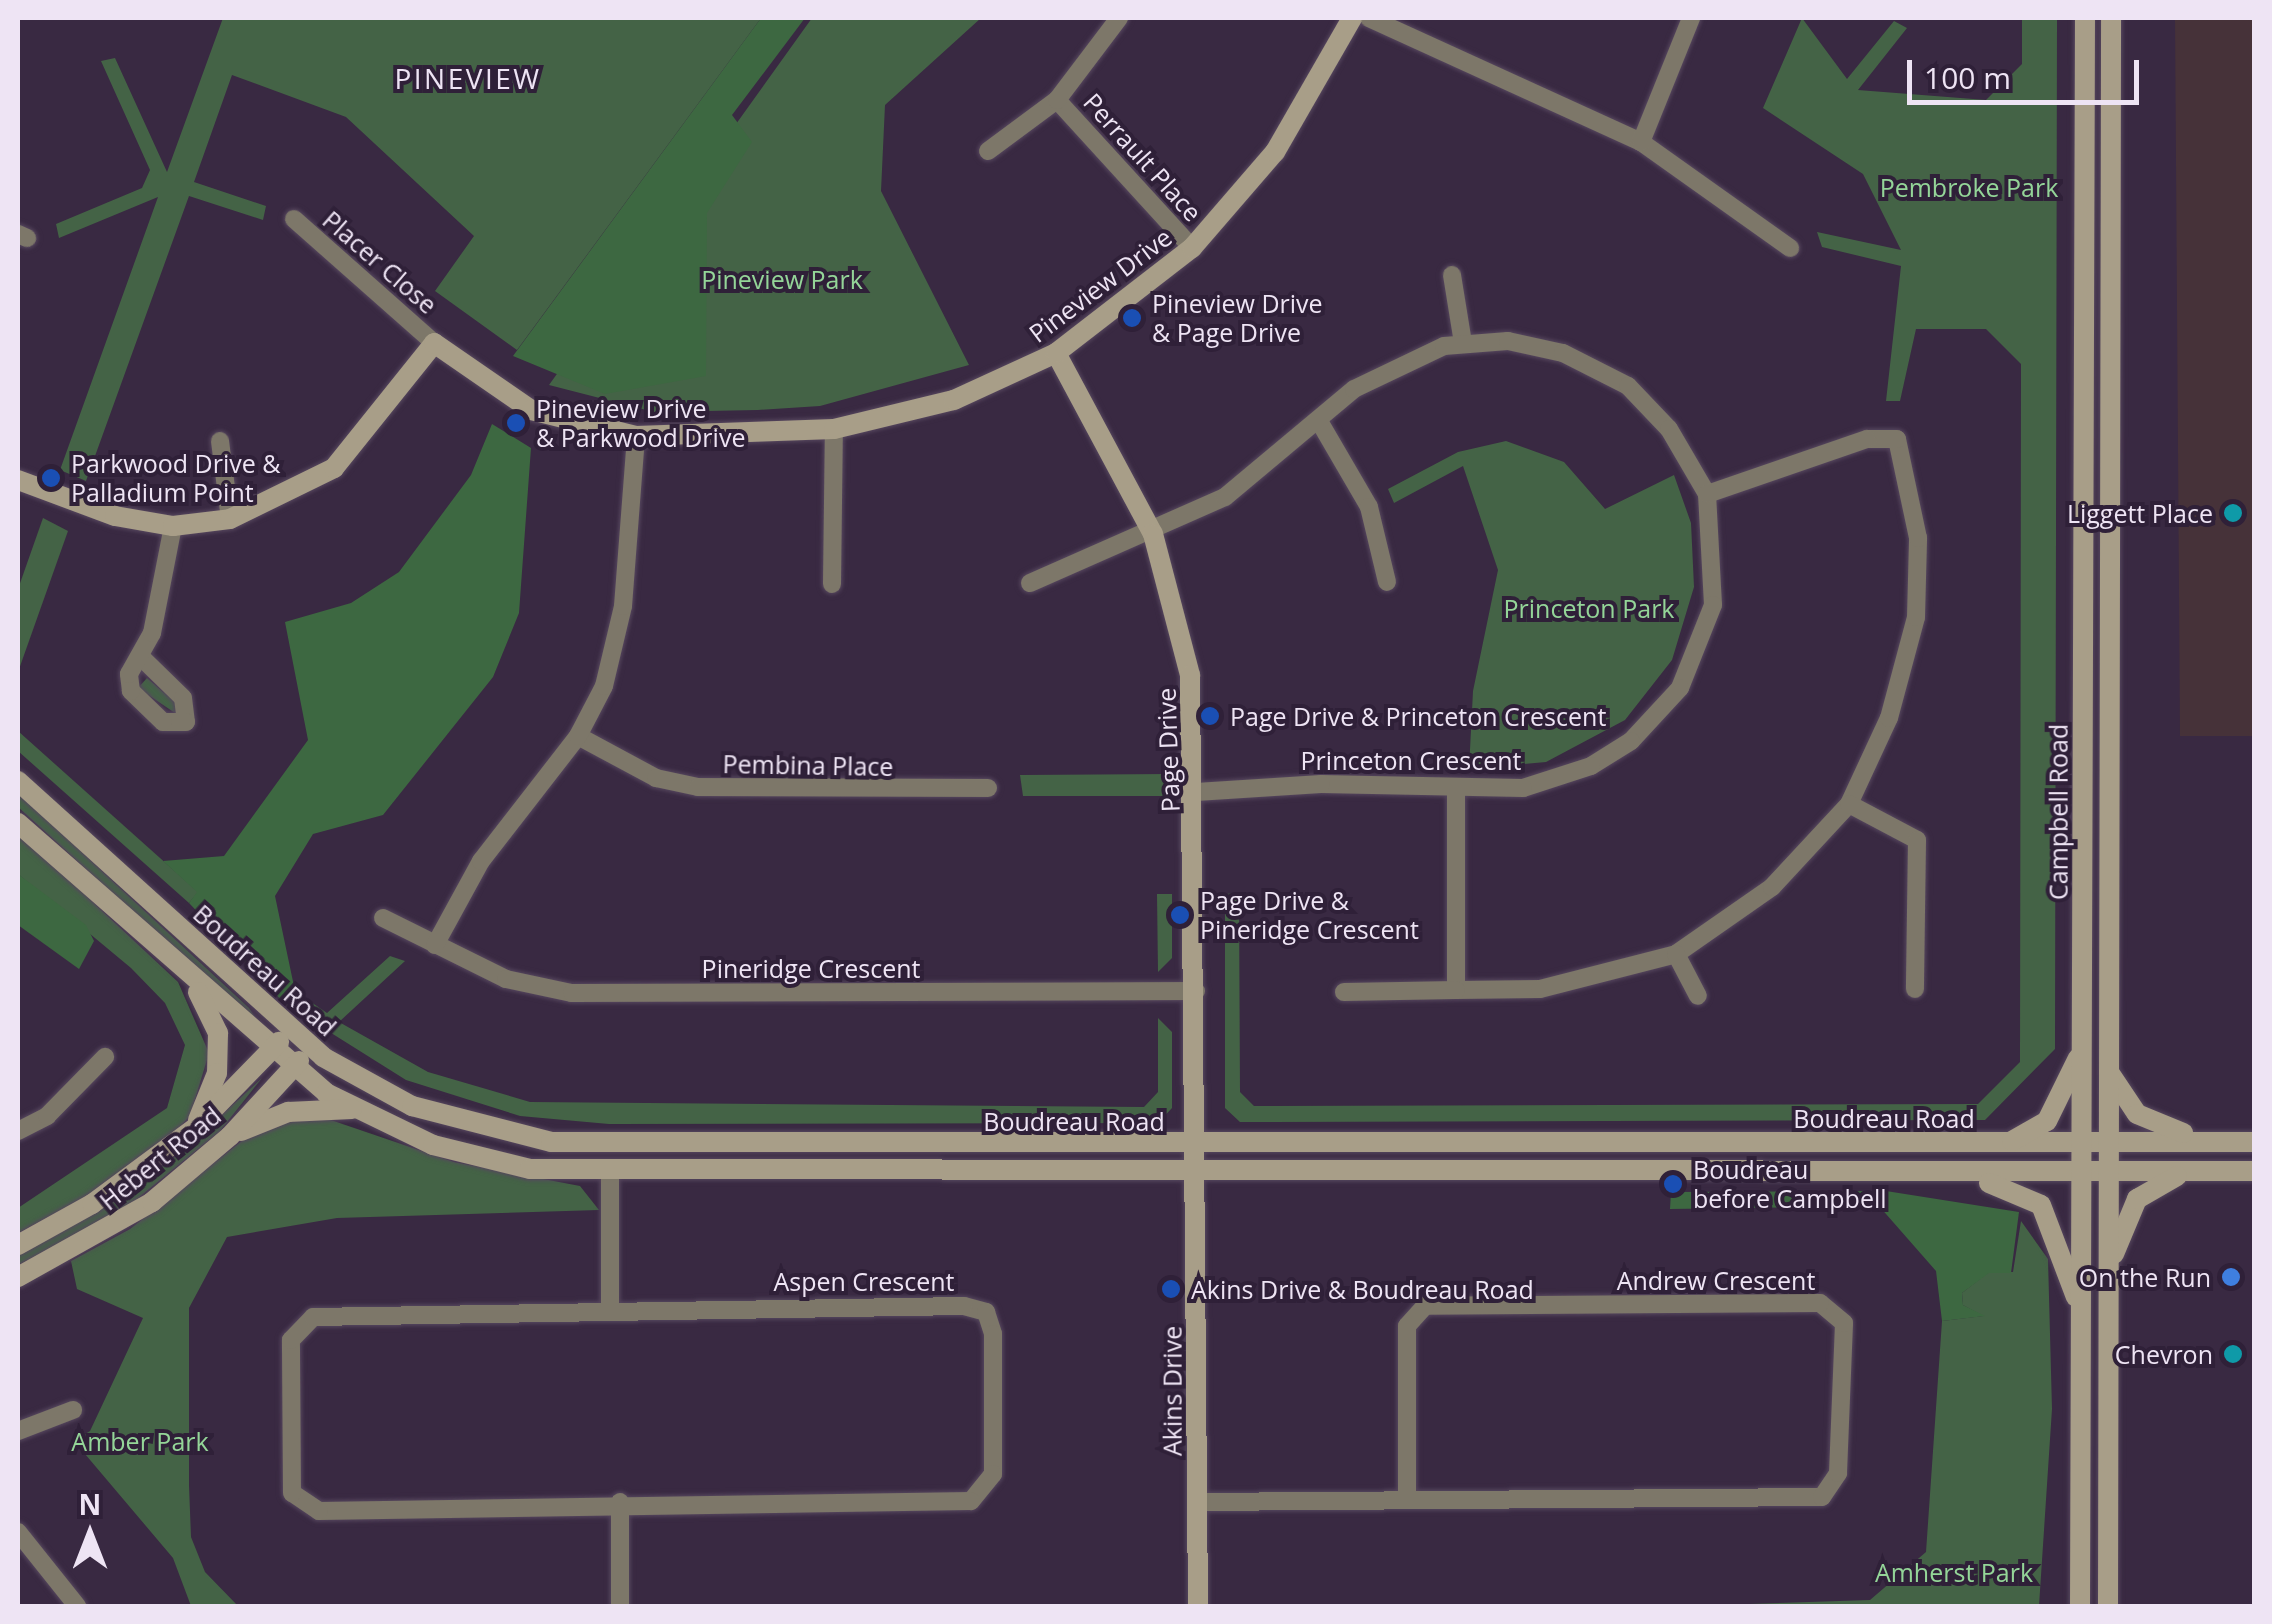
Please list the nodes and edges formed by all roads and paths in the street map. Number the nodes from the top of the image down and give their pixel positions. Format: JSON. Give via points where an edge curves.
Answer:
{"nodes":[{"id":1,"x":1119,"y":18,"type":"edge"},
{"id":2,"x":1352,"y":18,"type":"edge"},
{"id":3,"x":1370,"y":18,"type":"edge"},
{"id":4,"x":1691,"y":18,"type":"edge"},
{"id":5,"x":2085,"y":18,"type":"edge"},
{"id":6,"x":2111,"y":18,"type":"edge"},
{"id":7,"x":1058,"y":100,"type":"junction"},
{"id":8,"x":1641,"y":142,"type":"junction"},
{"id":9,"x":988,"y":150,"type":"dead end"},
{"id":10,"x":294,"y":219,"type":"dead end"},
{"id":11,"x":1192,"y":248,"type":"junction"},
{"id":12,"x":1790,"y":248,"type":"dead end"},
{"id":13,"x":1452,"y":275,"type":"dead end"},
{"id":14,"x":434,"y":343,"type":"junction"},
{"id":15,"x":1462,"y":343,"type":"junction"},
{"id":16,"x":1056,"y":353,"type":"junction"},
{"id":17,"x":1319,"y":421,"type":"junction"},
{"id":18,"x":834,"y":430,"type":"junction"},
{"id":19,"x":636,"y":436,"type":"junction"},
{"id":20,"x":220,"y":440,"type":"dead end"},
{"id":21,"x":18,"y":480,"type":"edge"},
{"id":22,"x":1707,"y":494,"type":"junction"},
{"id":23,"x":230,"y":519,"type":"junction"},
{"id":24,"x":173,"y":526,"type":"junction"},
{"id":25,"x":1152,"y":534,"type":"junction"},
{"id":26,"x":1387,"y":582,"type":"dead end"},
{"id":27,"x":832,"y":584,"type":"dead end"},
{"id":28,"x":1030,"y":584,"type":"dead end"},
{"id":29,"x":142,"y":658,"type":"dead end"},
{"id":30,"x":578,"y":736,"type":"junction"},
{"id":31,"x":18,"y":781,"type":"edge"},
{"id":32,"x":988,"y":788,"type":"dead end"},
{"id":33,"x":1456,"y":790,"type":"junction"},
{"id":34,"x":1196,"y":792,"type":"junction"},
{"id":35,"x":1849,"y":804,"type":"junction"},
{"id":36,"x":18,"y":823,"type":"edge"},
{"id":37,"x":383,"y":918,"type":"dead end"},
{"id":38,"x":435,"y":945,"type":"junction"},
{"id":39,"x":1676,"y":954,"type":"junction"},
{"id":40,"x":194,"y":984,"type":"junction"},
{"id":41,"x":1915,"y":989,"type":"dead end"},
{"id":42,"x":1456,"y":990,"type":"junction"},
{"id":43,"x":1196,"y":991,"type":"junction"},
{"id":44,"x":1344,"y":992,"type":"dead end"},
{"id":45,"x":1698,"y":996,"type":"dead end"},
{"id":46,"x":288,"y":1031,"type":"junction"},
{"id":47,"x":2084,"y":1042,"type":"junction"},
{"id":48,"x":309,"y":1047,"type":"junction"},
{"id":49,"x":270,"y":1052,"type":"junction"},
{"id":50,"x":105,"y":1057,"type":"dead end"},
{"id":51,"x":292,"y":1070,"type":"junction"},
{"id":52,"x":2109,"y":1071,"type":"junction"},
{"id":53,"x":352,"y":1110,"type":"junction"},
{"id":54,"x":196,"y":1127,"type":"junction"},
{"id":55,"x":18,"y":1131,"type":"edge"},
{"id":56,"x":230,"y":1136,"type":"junction"},
{"id":57,"x":2082,"y":1142,"type":"junction"},
{"id":58,"x":2108,"y":1142,"type":"junction"},
{"id":59,"x":2254,"y":1142,"type":"edge"},
{"id":60,"x":2010,"y":1143,"type":"junction"},
{"id":61,"x":1197,"y":1146,"type":"junction"},
{"id":62,"x":2186,"y":1172,"type":"junction"},
{"id":63,"x":2254,"y":1172,"type":"edge"},
{"id":64,"x":1197,"y":1174,"type":"junction"},
{"id":65,"x":1948,"y":1174,"type":"junction"},
{"id":66,"x":2081,"y":1174,"type":"junction"},
{"id":67,"x":2109,"y":1174,"type":"junction"},
{"id":68,"x":610,"y":1176,"type":"junction"},
{"id":69,"x":18,"y":1245,"type":"edge"},
{"id":70,"x":2107,"y":1274,"type":"junction"},
{"id":71,"x":18,"y":1277,"type":"edge"},
{"id":72,"x":610,"y":1306,"type":"junction"},
{"id":73,"x":2080,"y":1308,"type":"junction"},
{"id":74,"x":73,"y":1410,"type":"dead end"},
{"id":75,"x":18,"y":1431,"type":"edge"},
{"id":76,"x":1406,"y":1500,"type":"junction"},
{"id":77,"x":620,"y":1502,"type":"junction"},
{"id":78,"x":1198,"y":1502,"type":"junction"},
{"id":79,"x":18,"y":1532,"type":"edge"},
{"id":80,"x":2080,"y":1599,"type":"edge"},
{"id":81,"x":2108,"y":1599,"type":"edge"},
{"id":82,"x":76,"y":1606,"type":"edge"},
{"id":83,"x":620,"y":1606,"type":"edge"},
{"id":84,"x":1198,"y":1606,"type":"edge"}],
"edges":[{"from":1,"to":7,"type":"street","name":"Perrault Place"},
{"from":2,"to":11,"type":"main road","name":"Pineview Drive","via":[[1275,152]]},
{"from":3,"to":8,"type":"street"},
{"from":4,"to":8,"type":"street"},
{"from":5,"to":47,"type":"main road","name":"Campbell Road"},
{"from":6,"to":52,"type":"main road","name":"Campbell Road"},
{"from":7,"to":9,"type":"street","name":"Perrault Place"},
{"from":7,"to":11,"type":"street","name":"Perrault Place"},
{"from":8,"to":12,"type":"street"},
{"from":10,"to":14,"type":"street","name":"Placer Close"},
{"from":11,"to":16,"type":"main road","name":"Pineview Drive"},
{"from":13,"to":15,"type":"street"},
{"from":14,"to":19,"type":"main road","name":"Pineview Drive","via":[[531,410]]},
{"from":14,"to":23,"type":"main road","via":[[334,468]]},
{"from":15,"to":17,"type":"street","name":"Princeton Crescent","via":[[1392,365]]},
{"from":15,"to":22,"type":"street","name":"Princeton Crescent","via":[[1545,347],[1628,386],[1669,429]]},
{"from":16,"to":18,"type":"main road","name":"Pineview Drive","via":[[954,400]]},
{"from":16,"to":25,"type":"main road","name":"Page Drive"},
{"from":17,"to":25,"type":"street","name":"Princeton Crescent","via":[[1226,497]]},
{"from":17,"to":26,"type":"street","via":[[1369,507]]},
{"from":18,"to":19,"type":"main road","name":"Pineview Drive"},
{"from":18,"to":27,"type":"street"},
{"from":19,"to":30,"type":"street","via":[[616,650]]},
{"from":20,"to":23,"type":"street"},
{"from":21,"to":24,"type":"main road","via":[[94,511]]},
{"from":22,"to":33,"type":"street","name":"Princeton Crescent","via":[[1713,605],[1692,669],[1666,707],[1612,754],[1570,776]]},
{"from":22,"to":35,"type":"street","via":[[1867,439],[1897,439],[1918,538],[1916,617],[1889,718]]},
{"from":23,"to":24,"type":"main road"},
{"from":24,"to":29,"type":"street"},
{"from":25,"to":28,"type":"street","name":"Princeton Crescent"},
{"from":25,"to":34,"type":"main road","name":"Page Drive","via":[[1184,641]]},
{"from":30,"to":32,"type":"street","name":"Pembina Place","via":[[656,778],[698,787]]},
{"from":30,"to":38,"type":"street","via":[[481,861]]},
{"from":31,"to":46,"type":"main road","name":"Boudreau Road"},
{"from":33,"to":34,"type":"street","name":"Princeton Crescent","via":[[1320,784]]},
{"from":33,"to":42,"type":"street"},
{"from":34,"to":43,"type":"main road","name":"Page Drive"},
{"from":35,"to":39,"type":"street","via":[[1772,888]]},
{"from":35,"to":41,"type":"street","via":[[1917,840]]},
{"from":36,"to":40,"type":"main road"},
{"from":37,"to":38,"type":"street","name":"Pineridge Crescent"},
{"from":38,"to":43,"type":"street","name":"Pineridge Crescent","via":[[506,978],[572,993]]},
{"from":39,"to":42,"type":"street","via":[[1540,989]]},
{"from":39,"to":45,"type":"street"},
{"from":40,"to":49,"type":"main road"},
{"from":40,"to":54,"type":"main road","via":[[218,1033],[217,1072]]},
{"from":42,"to":44,"type":"street"},
{"from":43,"to":61,"type":"main road","name":"Page Drive"},
{"from":46,"to":48,"type":"main road","name":"Boudreau Road"},
{"from":46,"to":49,"type":"main road","name":"Hebert Road"},
{"from":47,"to":57,"type":"main road","name":"Campbell Road"},
{"from":47,"to":60,"type":"main road","via":[[2056,1110]]},
{"from":48,"to":51,"type":"main road","name":"Hebert Road"},
{"from":48,"to":61,"type":"main road","name":"Boudreau Road","via":[[412,1106],[551,1142]]},
{"from":49,"to":51,"type":"main road"},
{"from":49,"to":54,"type":"main road","name":"Hebert Road"},
{"from":50,"to":55,"type":"street","via":[[47,1116]]},
{"from":51,"to":53,"type":"main road"},
{"from":51,"to":56,"type":"main road","name":"Hebert Road"},
{"from":52,"to":58,"type":"main road","name":"Campbell Road"},
{"from":52,"to":59,"type":"main road","via":[[2152,1124]]},
{"from":53,"to":56,"type":"main road","via":[[288,1112]]},
{"from":53,"to":68,"type":"main road","via":[[467,1156]]},
{"from":54,"to":69,"type":"main road","name":"Hebert Road","via":[[92,1204]]},
{"from":56,"to":71,"type":"main road","name":"Hebert Road","via":[[121,1224]]},
{"from":57,"to":58,"type":"main road","name":"Boudreau Road"},
{"from":57,"to":60,"type":"main road","name":"Boudreau Road"},
{"from":57,"to":66,"type":"main road","name":"Campbell Road"},
{"from":58,"to":59,"type":"main road","name":"Boudreau Road"},
{"from":58,"to":67,"type":"main road","name":"Campbell Road"},
{"from":60,"to":61,"type":"main road","name":"Boudreau Road"},
{"from":61,"to":64,"type":"main road","name":"Page Drive"},
{"from":62,"to":63,"type":"main road"},
{"from":62,"to":67,"type":"main road"},
{"from":62,"to":70,"type":"main road","via":[[2136,1199]]},
{"from":64,"to":65,"type":"main road"},
{"from":64,"to":68,"type":"main road"},
{"from":64,"to":78,"type":"main road","name":"Akins Drive"},
{"from":65,"to":66,"type":"main road"},
{"from":65,"to":73,"type":"main road","via":[[2006,1186],[2041,1205]]},
{"from":66,"to":67,"type":"main road"},
{"from":66,"to":73,"type":"main road","name":"Campbell Road"},
{"from":67,"to":70,"type":"main road","name":"Campbell Road"},
{"from":68,"to":72,"type":"street"},
{"from":70,"to":81,"type":"main road","name":"Campbell Road"},
{"from":72,"to":77,"type":"street","name":"Aspen Crescent","via":[[388,1308],[305,1319],[291,1340],[292,1488],[298,1504],[319,1511]]},
{"from":72,"to":77,"type":"street","name":"Aspen Crescent","via":[[974,1306],[993,1334],[993,1474],[979,1498]]},
{"from":73,"to":80,"type":"main road","name":"Campbell Road"},
{"from":74,"to":75,"type":"street"},
{"from":76,"to":76,"type":"street","name":"Andrew Crescent","via":[[1822,1497],[1838,1473],[1844,1323],[1820,1303],[1425,1306],[1408,1326]]},
{"from":76,"to":78,"type":"street","name":"Andrew Crescent"},
{"from":77,"to":83,"type":"street"},
{"from":78,"to":84,"type":"main road","name":"Akins Drive"},
{"from":79,"to":82,"type":"street"},
{"from":80,"to":81,"type":"street"}]}
